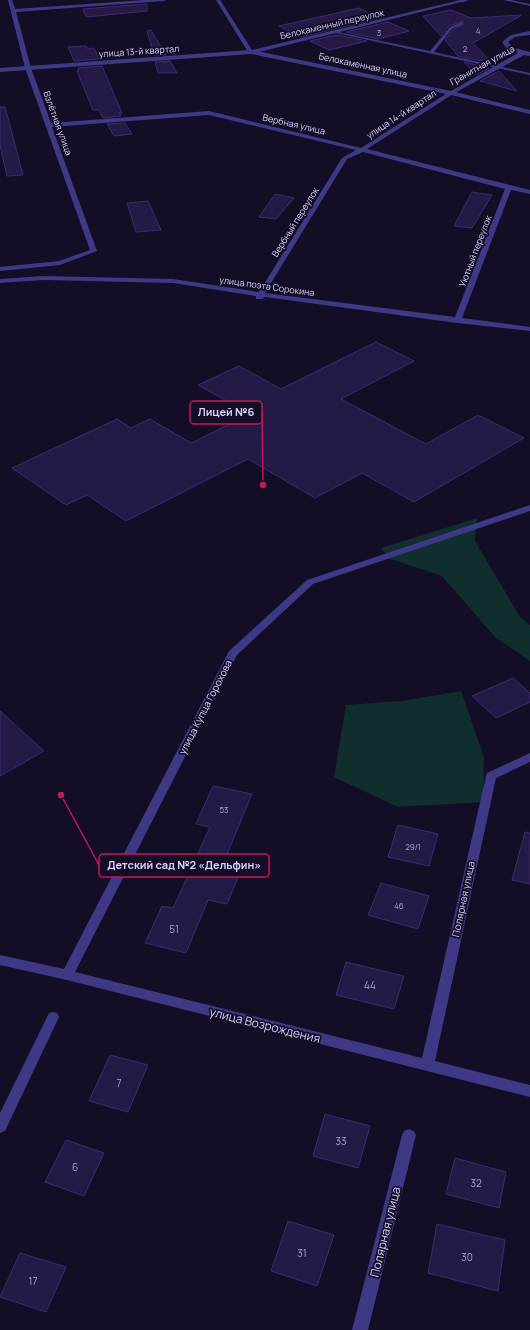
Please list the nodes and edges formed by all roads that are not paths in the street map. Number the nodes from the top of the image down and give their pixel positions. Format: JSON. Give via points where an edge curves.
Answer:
{"nodes":[{"id":1,"x":10,"y":0,"type":"edge"},
{"id":2,"x":164,"y":0,"type":"edge"},
{"id":3,"x":218,"y":0,"type":"edge"},
{"id":4,"x":464,"y":0,"type":"edge"},
{"id":5,"x":508,"y":0,"type":"edge"},
{"id":6,"x":530,"y":5,"type":"edge"},
{"id":7,"x":13,"y":11,"type":"junction"},
{"id":8,"x":462,"y":23,"type":"dead end"},
{"id":9,"x":333,"y":32,"type":"junction"},
{"id":10,"x":530,"y":33,"type":"edge"},
{"id":11,"x":251,"y":52,"type":"junction"},
{"id":12,"x":430,"y":53,"type":"junction"},
{"id":13,"x":523,"y":53,"type":"junction"},
{"id":14,"x":530,"y":54,"type":"edge"},
{"id":15,"x":496,"y":67,"type":"junction"},
{"id":16,"x":28,"y":68,"type":"junction"},
{"id":17,"x":0,"y":70,"type":"edge"},
{"id":18,"x":530,"y":74,"type":"edge"},
{"id":19,"x":451,"y":93,"type":"junction"},
{"id":20,"x":530,"y":112,"type":"edge"},
{"id":21,"x":49,"y":125,"type":"junction"},
{"id":22,"x":362,"y":150,"type":"junction"},
{"id":23,"x":509,"y":188,"type":"junction"},
{"id":24,"x":530,"y":192,"type":"edge"},
{"id":25,"x":0,"y":269,"type":"edge"},
{"id":26,"x":0,"y":281,"type":"edge"},
{"id":27,"x":277,"y":297,"type":"junction"},
{"id":28,"x":457,"y":321,"type":"junction"},
{"id":29,"x":530,"y":329,"type":"edge"},
{"id":30,"x":530,"y":508,"type":"edge"},
{"id":31,"x":530,"y":757,"type":"edge"},
{"id":32,"x":0,"y":960,"type":"edge"},
{"id":33,"x":67,"y":975,"type":"junction"},
{"id":34,"x":53,"y":1017,"type":"dead end"},
{"id":35,"x":427,"y":1066,"type":"junction"},
{"id":36,"x":530,"y":1091,"type":"edge"},
{"id":37,"x":0,"y":1127,"type":"edge"},
{"id":38,"x":409,"y":1135,"type":"dead end"},
{"id":39,"x":360,"y":1330,"type":"edge"}],
"edges":[{"from":1,"to":7,"type":"street","name":"Взлётная улица"},
{"from":2,"to":7,"type":"street"},
{"from":3,"to":11,"type":"street"},
{"from":4,"to":9,"type":"street","name":"Белокаменный переулок"},
{"from":5,"to":6,"type":"lane"},
{"from":7,"to":16,"type":"street","name":"Взлётная улица"},
{"from":8,"to":12,"type":"lane","via":[[451,28]]},
{"from":9,"to":11,"type":"street","name":"Белокаменный переулок"},
{"from":9,"to":12,"type":"lane"},
{"from":10,"to":13,"type":"street","name":"Гранитная улица","via":[[513,35],[505,42],[506,46]]},
{"from":11,"to":16,"type":"street","name":"улица 13-й квартал"},
{"from":11,"to":19,"type":"street","name":"Белокаменная улица"},
{"from":12,"to":15,"type":"lane"},
{"from":13,"to":14,"type":"street","name":"Гранитная улица"},
{"from":13,"to":15,"type":"street","name":"Гранитная улица"},
{"from":15,"to":18,"type":"lane"},
{"from":15,"to":19,"type":"street","name":"Гранитная улица"},
{"from":16,"to":17,"type":"street","name":"улица 13-й квартал"},
{"from":16,"to":21,"type":"street","name":"Взлётная улица"},
{"from":19,"to":20,"type":"street","name":"Белокаменная улица"},
{"from":19,"to":22,"type":"street","name":"улица 14-й квартал"},
{"from":21,"to":22,"type":"street","name":"Вербная улица","via":[[209,114]]},
{"from":21,"to":25,"type":"street","name":"Взлётная улица","via":[[94,251],[60,263]]},
{"from":22,"to":23,"type":"street","name":"Вербная улица"},
{"from":22,"to":27,"type":"street","name":"Вербный переулок","via":[[345,158],[259,297]]},
{"from":23,"to":24,"type":"street","name":"Вербная улица"},
{"from":23,"to":28,"type":"street","name":"Уютный переулок"},
{"from":26,"to":27,"type":"street","name":"улица поэта Сорокина","via":[[44,278],[173,281]]},
{"from":27,"to":28,"type":"street","name":"улица поэта Сорокина"},
{"from":28,"to":29,"type":"street","name":"улица поэта Сорокина"},
{"from":30,"to":33,"type":"street","name":"улица Купца Горохова","via":[[310,582],[233,653]]},
{"from":31,"to":35,"type":"street","name":"Полярная улица","via":[[491,776]]},
{"from":32,"to":33,"type":"street","name":"улица Возрождения"},
{"from":33,"to":35,"type":"street","name":"улица Возрождения"},
{"from":34,"to":37,"type":"street"},
{"from":35,"to":36,"type":"street","name":"улица Возрождения"},
{"from":38,"to":39,"type":"street","name":"Полярная улица"}]}
